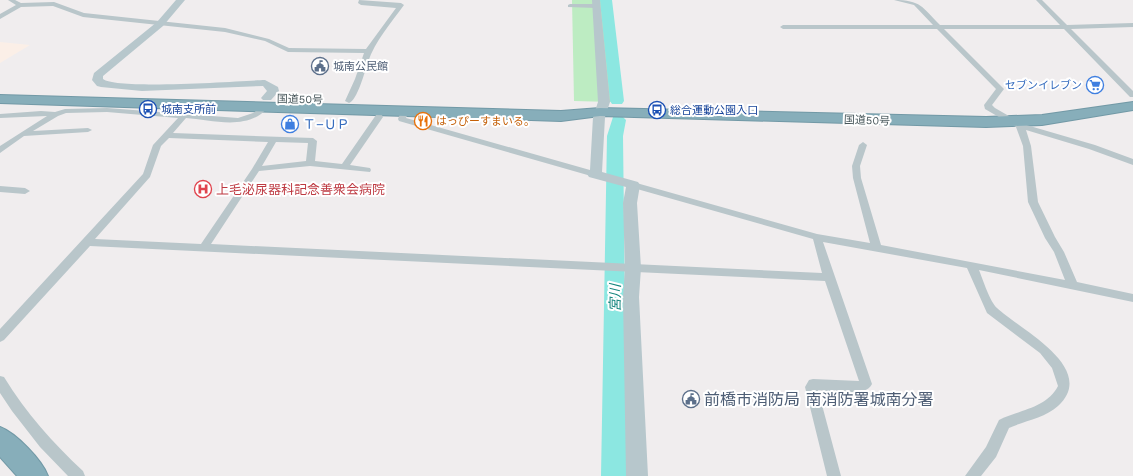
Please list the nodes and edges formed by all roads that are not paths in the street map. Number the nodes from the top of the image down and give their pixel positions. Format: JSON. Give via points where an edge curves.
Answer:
{"nodes":[{"id":1,"x":11,"y":0,"type":"edge"},
{"id":2,"x":181,"y":0,"type":"edge"},
{"id":3,"x":362,"y":0,"type":"edge"},
{"id":4,"x":898,"y":0,"type":"edge"},
{"id":5,"x":1038,"y":0,"type":"edge"},
{"id":6,"x":62,"y":1,"type":"edge"},
{"id":7,"x":52,"y":3,"type":"junction"},
{"id":8,"x":593,"y":3,"type":"edge"},
{"id":9,"x":20,"y":5,"type":"junction"},
{"id":10,"x":570,"y":6,"type":"dead end"},
{"id":11,"x":0,"y":17,"type":"edge"},
{"id":12,"x":160,"y":24,"type":"junction"},
{"id":13,"x":1133,"y":25,"type":"edge"},
{"id":14,"x":783,"y":27,"type":"dead end"},
{"id":15,"x":938,"y":27,"type":"junction"},
{"id":16,"x":1065,"y":27,"type":"junction"},
{"id":17,"x":368,"y":51,"type":"junction"},
{"id":18,"x":0,"y":91,"type":"edge"},
{"id":19,"x":1133,"y":95,"type":"edge"},
{"id":20,"x":0,"y":99,"type":"edge"},
{"id":21,"x":349,"y":100,"type":"junction"},
{"id":22,"x":265,"y":103,"type":"junction"},
{"id":23,"x":1133,"y":106,"type":"edge"},
{"id":24,"x":404,"y":111,"type":"junction"},
{"id":25,"x":600,"y":112,"type":"junction"},
{"id":26,"x":55,"y":114,"type":"junction"},
{"id":27,"x":185,"y":115,"type":"junction"},
{"id":28,"x":0,"y":116,"type":"edge"},
{"id":29,"x":379,"y":117,"type":"dead end"},
{"id":30,"x":1016,"y":124,"type":"junction"},
{"id":31,"x":88,"y":130,"type":"dead end"},
{"id":32,"x":22,"y":134,"type":"junction"},
{"id":33,"x":167,"y":134,"type":"junction"},
{"id":34,"x":273,"y":140,"type":"junction"},
{"id":35,"x":863,"y":145,"type":"dead end"},
{"id":36,"x":0,"y":150,"type":"edge"},
{"id":37,"x":1133,"y":162,"type":"edge"},
{"id":38,"x":310,"y":163,"type":"junction"},
{"id":39,"x":344,"y":167,"type":"junction"},
{"id":40,"x":256,"y":168,"type":"junction"},
{"id":41,"x":367,"y":170,"type":"dead end"},
{"id":42,"x":599,"y":175,"type":"junction"},
{"id":43,"x":628,"y":184,"type":"junction"},
{"id":44,"x":0,"y":189,"type":"edge"},
{"id":45,"x":25,"y":191,"type":"dead end"},
{"id":46,"x":817,"y":236,"type":"junction"},
{"id":47,"x":87,"y":242,"type":"junction"},
{"id":48,"x":876,"y":247,"type":"junction"},
{"id":49,"x":204,"y":248,"type":"junction"},
{"id":50,"x":971,"y":265,"type":"junction"},
{"id":51,"x":629,"y":268,"type":"junction"},
{"id":52,"x":829,"y":277,"type":"junction"},
{"id":53,"x":1073,"y":285,"type":"junction"},
{"id":54,"x":1133,"y":298,"type":"edge"},
{"id":55,"x":0,"y":337,"type":"edge"},
{"id":56,"x":0,"y":381,"type":"edge"},
{"id":57,"x":0,"y":439,"type":"edge"},
{"id":58,"x":35,"y":476,"type":"edge"},
{"id":59,"x":78,"y":476,"type":"edge"},
{"id":60,"x":637,"y":476,"type":"edge"},
{"id":61,"x":834,"y":476,"type":"edge"},
{"id":62,"x":972,"y":476,"type":"edge"}],
"edges":[{"from":1,"to":9,"type":"street"},
{"from":2,"to":12,"type":"street"},
{"from":3,"to":17,"type":"street","via":[[361,3],[401,5]]},
{"from":4,"to":15,"type":"street","via":[[915,3]]},
{"from":5,"to":16,"type":"street"},
{"from":6,"to":7,"type":"street"},
{"from":7,"to":9,"type":"street"},
{"from":7,"to":12,"type":"street","via":[[83,15]]},
{"from":8,"to":10,"type":"street"},
{"from":8,"to":25,"type":"street","via":[[604,102]]},
{"from":9,"to":11,"type":"street"},
{"from":12,"to":17,"type":"street","via":[[208,27],[243,33],[288,50]]},
{"from":12,"to":22,"type":"street","via":[[98,75],[97,80],[101,84],[136,86],[265,83],[273,90]]},
{"from":13,"to":16,"type":"street"},
{"from":14,"to":15,"type":"street"},
{"from":15,"to":16,"type":"street"},
{"from":15,"to":30,"type":"street","via":[[1000,89],[988,107]]},
{"from":16,"to":19,"type":"street"},
{"from":17,"to":21,"type":"street"},
{"from":18,"to":22,"type":"highway","name":"国道50号"},
{"from":20,"to":22,"type":"highway","name":"国道50号"},
{"from":21,"to":22,"type":"highway","name":"国道50号"},
{"from":21,"to":25,"type":"highway","name":"国道50号","via":[[559,106]]},
{"from":22,"to":24,"type":"highway","name":"国道50号"},
{"from":22,"to":27,"type":"street","via":[[256,114],[238,120]]},
{"from":23,"to":30,"type":"highway","name":"国道50号"},
{"from":24,"to":25,"type":"highway","name":"国道50号","via":[[561,116]]},
{"from":24,"to":42,"type":"street","via":[[402,119]]},
{"from":25,"to":30,"type":"highway","name":"国道50号"},
{"from":25,"to":42,"type":"street","via":[[597,170]]},
{"from":26,"to":27,"type":"street","via":[[79,110]]},
{"from":26,"to":28,"type":"street"},
{"from":26,"to":32,"type":"street"},
{"from":27,"to":33,"type":"street"},
{"from":29,"to":39,"type":"street"},
{"from":30,"to":37,"type":"street"},
{"from":30,"to":53,"type":"street","via":[[1027,146],[1033,202]]},
{"from":31,"to":32,"type":"street"},
{"from":32,"to":36,"type":"street"},
{"from":33,"to":34,"type":"street"},
{"from":33,"to":47,"type":"street","via":[[157,145],[147,175]]},
{"from":34,"to":38,"type":"street","via":[[313,142]]},
{"from":34,"to":40,"type":"street"},
{"from":35,"to":48,"type":"street","via":[[856,166],[857,178]]},
{"from":38,"to":39,"type":"street"},
{"from":38,"to":40,"type":"street"},
{"from":39,"to":41,"type":"street"},
{"from":40,"to":49,"type":"street"},
{"from":42,"to":43,"type":"street"},
{"from":43,"to":46,"type":"street"},
{"from":43,"to":51,"type":"street"},
{"from":44,"to":45,"type":"street"},
{"from":46,"to":48,"type":"street"},
{"from":46,"to":52,"type":"street"},
{"from":47,"to":49,"type":"street"},
{"from":47,"to":55,"type":"street"},
{"from":48,"to":50,"type":"street"},
{"from":49,"to":51,"type":"street"},
{"from":50,"to":53,"type":"street"},
{"from":50,"to":62,"type":"street","via":[[991,310],[1044,350],[1056,365],[1064,386],[1056,399],[1040,412],[1018,417],[1004,424],[992,452]]},
{"from":51,"to":52,"type":"street"},
{"from":51,"to":60,"type":"street"},
{"from":52,"to":61,"type":"street","via":[[866,384],[861,387],[814,384],[812,388]]},
{"from":53,"to":54,"type":"street"},
{"from":56,"to":59,"type":"street","via":[[22,418]]},
{"from":57,"to":58,"type":"highway"}]}
